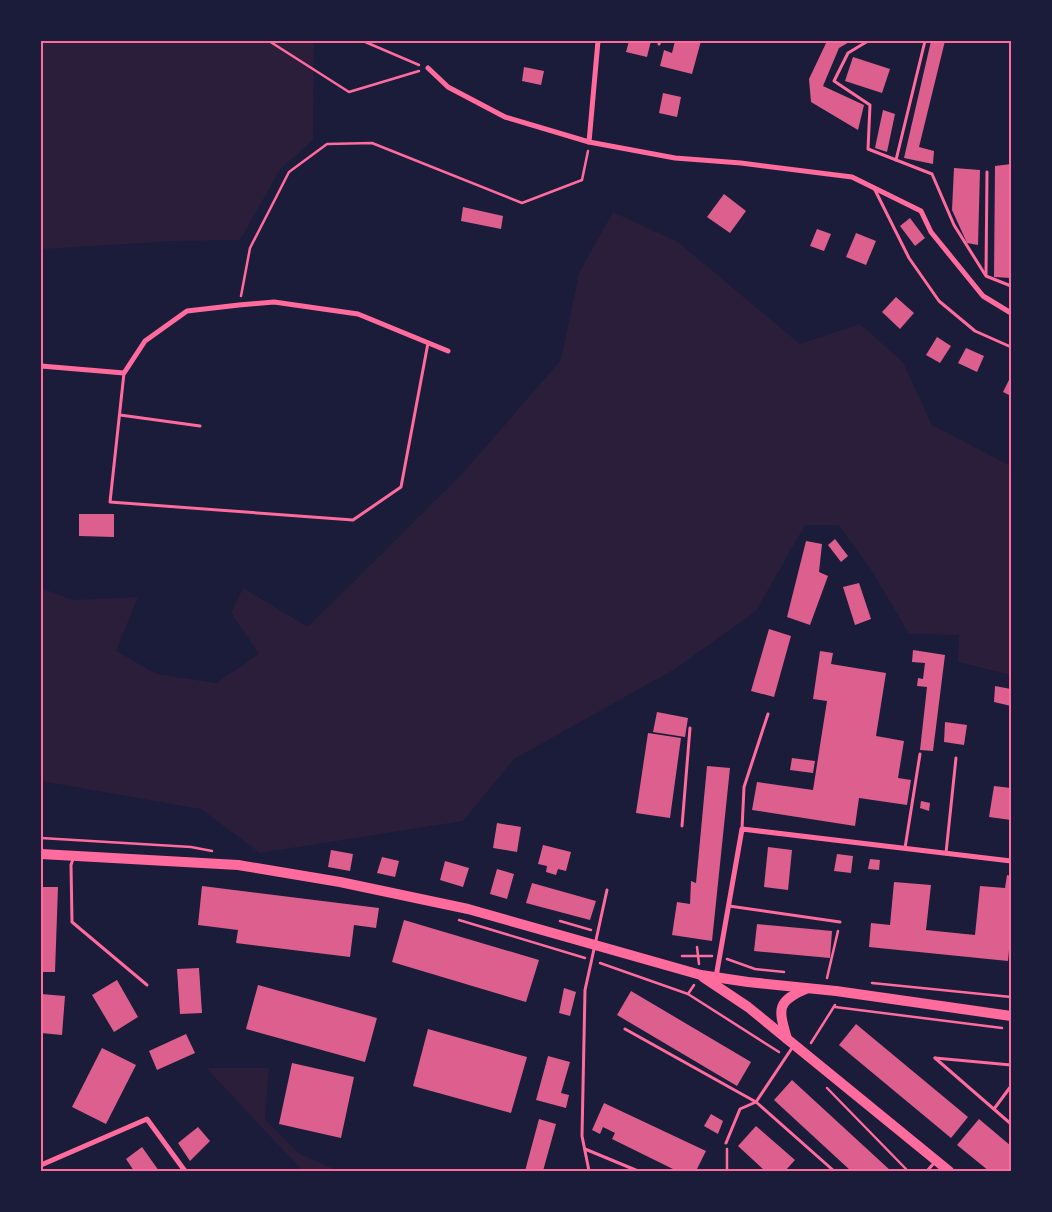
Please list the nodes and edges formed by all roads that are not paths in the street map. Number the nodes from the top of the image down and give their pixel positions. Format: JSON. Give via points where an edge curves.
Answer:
{"nodes":[{"id":1,"x":598,"y":41,"type":"edge"},
{"id":2,"x":868,"y":41,"type":"edge"},
{"id":3,"x":925,"y":41,"type":"edge"},
{"id":4,"x":428,"y":68,"type":"road end"},
{"id":5,"x":589,"y":142,"type":"junction"},
{"id":6,"x":896,"y":160,"type":"junction"},
{"id":7,"x":987,"y":172,"type":"dead end"},
{"id":8,"x":873,"y":188,"type":"junction"},
{"id":9,"x":986,"y":276,"type":"junction"},
{"id":10,"x":1011,"y":286,"type":"edge"},
{"id":11,"x":1011,"y":313,"type":"edge"},
{"id":12,"x":428,"y":344,"type":"junction"},
{"id":13,"x":1011,"y":347,"type":"edge"},
{"id":14,"x":448,"y":351,"type":"dead end"},
{"id":15,"x":41,"y":366,"type":"edge"},
{"id":16,"x":124,"y":372,"type":"junction"},
{"id":17,"x":120,"y":415,"type":"junction"},
{"id":18,"x":200,"y":426,"type":"dead end"},
{"id":19,"x":768,"y":714,"type":"dead end"},
{"id":20,"x":690,"y":728,"type":"dead end"},
{"id":21,"x":920,"y":754,"type":"dead end"},
{"id":22,"x":956,"y":758,"type":"dead end"},
{"id":23,"x":682,"y":826,"type":"dead end"},
{"id":24,"x":742,"y":829,"type":"junction"},
{"id":25,"x":905,"y":848,"type":"junction"},
{"id":26,"x":946,"y":853,"type":"junction"},
{"id":27,"x":41,"y":854,"type":"edge"},
{"id":28,"x":73,"y":856,"type":"junction"},
{"id":29,"x":1011,"y":861,"type":"edge"},
{"id":30,"x":606,"y":890,"type":"dead end"},
{"id":31,"x":729,"y":906,"type":"junction"},
{"id":32,"x":840,"y":922,"type":"road end"},
{"id":33,"x":594,"y":944,"type":"junction"},
{"id":34,"x":701,"y":974,"type":"junction"},
{"id":35,"x":716,"y":977,"type":"junction"},
{"id":36,"x":147,"y":985,"type":"dead end"},
{"id":37,"x":808,"y":988,"type":"junction"},
{"id":38,"x":1011,"y":1016,"type":"edge"},
{"id":39,"x":625,"y":1028,"type":"dead end"},
{"id":40,"x":790,"y":1042,"type":"junction"},
{"id":41,"x":1011,"y":1065,"type":"edge"},
{"id":42,"x":1011,"y":1086,"type":"edge"},
{"id":43,"x":756,"y":1102,"type":"junction"},
{"id":44,"x":994,"y":1109,"type":"junction"},
{"id":45,"x":1011,"y":1124,"type":"edge"},
{"id":46,"x":726,"y":1143,"type":"road end"},
{"id":47,"x":584,"y":1148,"type":"junction"},
{"id":48,"x":936,"y":1161,"type":"junction"},
{"id":49,"x":41,"y":1165,"type":"edge"},
{"id":50,"x":185,"y":1171,"type":"edge"},
{"id":51,"x":589,"y":1171,"type":"edge"},
{"id":52,"x":638,"y":1171,"type":"edge"},
{"id":53,"x":834,"y":1171,"type":"edge"},
{"id":54,"x":927,"y":1171,"type":"edge"},
{"id":55,"x":949,"y":1171,"type":"edge"}],
"edges":[{"from":1,"to":5,"type":"street"},
{"from":2,"to":6,"type":"lane","via":[[848,53],[834,81],[870,105],[868,149]]},
{"from":3,"to":6,"type":"lane"},
{"from":4,"to":5,"type":"street","via":[[448,87],[505,117]]},
{"from":5,"to":8,"type":"street","via":[[675,158],[852,177]]},
{"from":6,"to":9,"type":"lane","via":[[932,174],[954,225]]},
{"from":7,"to":9,"type":"lane"},
{"from":8,"to":11,"type":"street","via":[[921,211],[932,232],[983,296]]},
{"from":8,"to":13,"type":"lane","via":[[908,258],[938,301],[975,331]]},
{"from":9,"to":10,"type":"lane"},
{"from":12,"to":14,"type":"street"},
{"from":12,"to":16,"type":"street","via":[[358,314],[274,302],[239,305],[187,311],[145,341]]},
{"from":12,"to":17,"type":"lane","via":[[401,487],[353,520],[110,502]]},
{"from":15,"to":16,"type":"street"},
{"from":16,"to":17,"type":"lane"},
{"from":17,"to":18,"type":"lane"},
{"from":19,"to":24,"type":"lane","via":[[744,787]]},
{"from":20,"to":23,"type":"lane"},
{"from":21,"to":25,"type":"lane"},
{"from":22,"to":26,"type":"lane"},
{"from":24,"to":25,"type":"street"},
{"from":24,"to":31,"type":"street"},
{"from":25,"to":26,"type":"street"},
{"from":26,"to":29,"type":"street"},
{"from":27,"to":28,"type":"main road"},
{"from":28,"to":33,"type":"main road","via":[[238,865],[340,882],[468,908]]},
{"from":28,"to":36,"type":"lane","via":[[72,922]]},
{"from":30,"to":33,"type":"lane"},
{"from":31,"to":32,"type":"lane"},
{"from":31,"to":35,"type":"street"},
{"from":33,"to":34,"type":"main road"},
{"from":33,"to":47,"type":"lane","via":[[585,990]]},
{"from":34,"to":35,"type":"main road"},
{"from":34,"to":40,"type":"main road"},
{"from":35,"to":37,"type":"main road"},
{"from":37,"to":38,"type":"main road"},
{"from":37,"to":40,"type":"main road","via":[[784,1001],[780,1013]]},
{"from":39,"to":43,"type":"lane"},
{"from":40,"to":43,"type":"lane","via":[[786,1057]]},
{"from":40,"to":48,"type":"main road"},
{"from":41,"to":44,"type":"lane","via":[[934,1058]]},
{"from":42,"to":44,"type":"lane"},
{"from":43,"to":46,"type":"lane","via":[[740,1109]]},
{"from":43,"to":53,"type":"lane"},
{"from":44,"to":45,"type":"lane"},
{"from":47,"to":51,"type":"lane"},
{"from":47,"to":52,"type":"lane"},
{"from":48,"to":54,"type":"lane"},
{"from":48,"to":55,"type":"main road"},
{"from":49,"to":50,"type":"street","via":[[147,1120]]}]}
